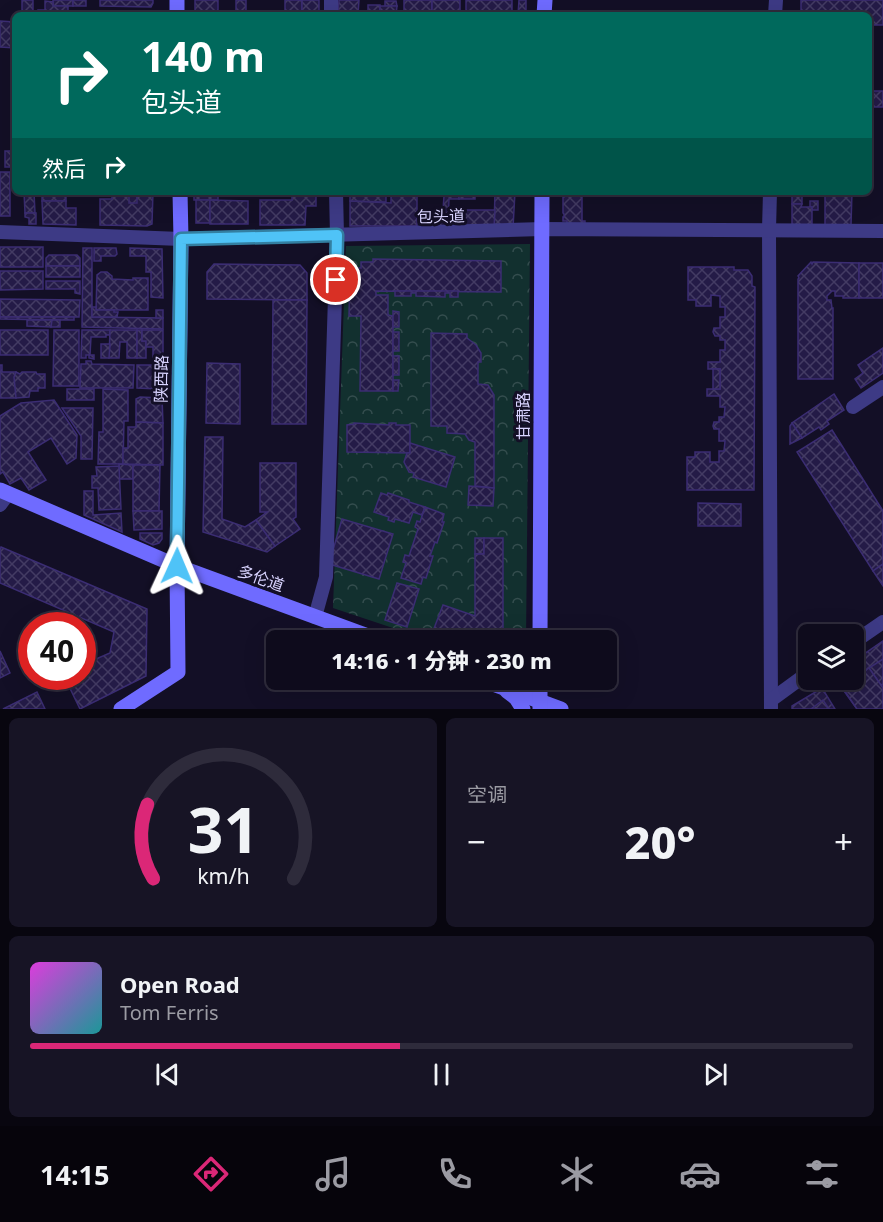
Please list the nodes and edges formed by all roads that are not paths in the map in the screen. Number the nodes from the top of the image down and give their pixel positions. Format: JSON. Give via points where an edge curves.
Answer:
{"nodes":[{"id":1,"x":180,"y":195,"type":"edge"},
{"id":2,"x":336,"y":195,"type":"edge"},
{"id":3,"x":542,"y":195,"type":"edge"},
{"id":4,"x":770,"y":195,"type":"edge"},
{"id":5,"x":542,"y":230,"type":"junction"},
{"id":6,"x":769,"y":230,"type":"junction"},
{"id":7,"x":883,"y":231,"type":"edge"},
{"id":8,"x":0,"y":232,"type":"edge"},
{"id":9,"x":337,"y":235,"type":"junction"},
{"id":10,"x":181,"y":239,"type":"junction"},
{"id":11,"x":883,"y":387,"type":"edge"},
{"id":12,"x":853,"y":406,"type":"dead end"},
{"id":13,"x":2,"y":496,"type":"edge"},
{"id":14,"x":177,"y":566,"type":"junction"},
{"id":15,"x":315,"y":616,"type":"junction"},
{"id":16,"x":883,"y":622,"type":"edge"},
{"id":17,"x":352,"y":630,"type":"edge"},
{"id":18,"x":540,"y":630,"type":"edge"},
{"id":19,"x":864,"y":635,"type":"edge"},
{"id":20,"x":798,"y":682,"type":"edge"},
{"id":21,"x":506,"y":690,"type":"edge"},
{"id":22,"x":508,"y":690,"type":"edge"},
{"id":23,"x":771,"y":704,"type":"edge"},
{"id":24,"x":540,"y":705,"type":"edge"},
{"id":25,"x":121,"y":709,"type":"edge"},
{"id":26,"x":523,"y":709,"type":"edge"},
{"id":27,"x":561,"y":709,"type":"edge"}],
"edges":[{"from":1,"to":10,"type":"street","name":"陕西路"},
{"from":2,"to":9,"type":"street"},
{"from":3,"to":5,"type":"street","name":"甘肃路"},
{"from":4,"to":6,"type":"street"},
{"from":5,"to":6,"type":"street","name":"包头道"},
{"from":5,"to":9,"type":"street","name":"包头道"},
{"from":5,"to":18,"type":"street","name":"甘肃路"},
{"from":6,"to":7,"type":"street","name":"包头道"},
{"from":6,"to":23,"type":"street"},
{"from":8,"to":10,"type":"street","name":"包头道"},
{"from":9,"to":10,"type":"street","name":"包头道"},
{"from":9,"to":15,"type":"street","via":[[326,577]]},
{"from":10,"to":14,"type":"street","name":"陕西路"},
{"from":11,"to":12,"type":"street"},
{"from":13,"to":14,"type":"street","name":"多伦道"},
{"from":14,"to":15,"type":"street","name":"多伦道"},
{"from":14,"to":25,"type":"street","name":"陕西路","via":[[178,672]]},
{"from":15,"to":17,"type":"street","name":"多伦道"},
{"from":16,"to":19,"type":"street"},
{"from":20,"to":23,"type":"street"},
{"from":21,"to":26,"type":"street"},
{"from":22,"to":24,"type":"street"},
{"from":24,"to":27,"type":"street"}]}
